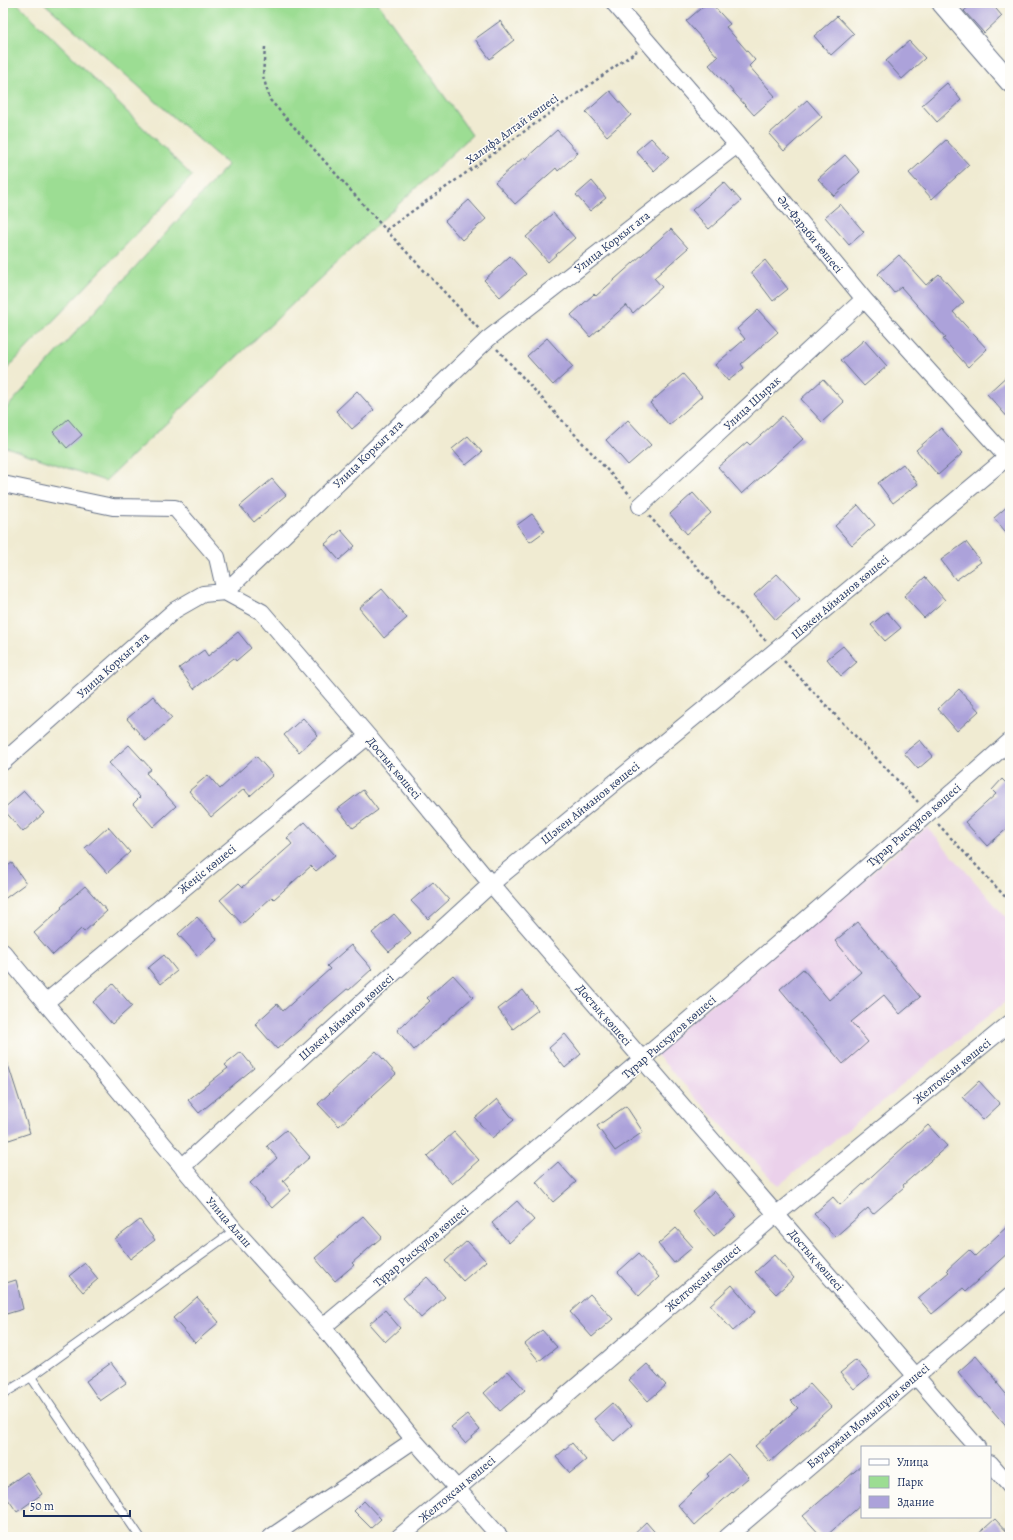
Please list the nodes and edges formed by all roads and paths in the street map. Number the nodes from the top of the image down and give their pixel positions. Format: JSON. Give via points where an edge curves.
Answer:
{"nodes":[{"id":1,"x":614,"y":3,"type":"edge"},
{"id":2,"x":942,"y":3,"type":"edge"},
{"id":3,"x":648,"y":43,"type":"junction"},
{"id":4,"x":265,"y":47,"type":"dead end"},
{"id":5,"x":1010,"y":82,"type":"edge"},
{"id":6,"x":737,"y":145,"type":"junction"},
{"id":7,"x":386,"y":230,"type":"junction"},
{"id":8,"x":864,"y":299,"type":"junction"},
{"id":9,"x":488,"y":339,"type":"junction"},
{"id":10,"x":1009,"y":458,"type":"edge"},
{"id":11,"x":3,"y":484,"type":"edge"},
{"id":12,"x":640,"y":506,"type":"junction"},
{"id":13,"x":225,"y":592,"type":"junction"},
{"id":14,"x":775,"y":651,"type":"junction"},
{"id":15,"x":368,"y":736,"type":"junction"},
{"id":16,"x":1010,"y":741,"type":"edge"},
{"id":17,"x":3,"y":762,"type":"edge"},
{"id":18,"x":929,"y":813,"type":"junction"},
{"id":19,"x":491,"y":884,"type":"junction"},
{"id":20,"x":1010,"y":902,"type":"edge"},
{"id":21,"x":3,"y":952,"type":"edge"},
{"id":22,"x":46,"y":1002,"type":"junction"},
{"id":23,"x":1010,"y":1023,"type":"edge"},
{"id":24,"x":643,"y":1059,"type":"junction"},
{"id":25,"x":182,"y":1167,"type":"junction"},
{"id":26,"x":777,"y":1214,"type":"junction"},
{"id":27,"x":235,"y":1230,"type":"junction"},
{"id":28,"x":1010,"y":1296,"type":"edge"},
{"id":29,"x":323,"y":1327,"type":"junction"},
{"id":30,"x":916,"y":1375,"type":"junction"},
{"id":31,"x":31,"y":1377,"type":"junction"},
{"id":32,"x":3,"y":1394,"type":"edge"},
{"id":33,"x":414,"y":1440,"type":"junction"},
{"id":34,"x":976,"y":1446,"type":"edge"},
{"id":35,"x":991,"y":1464,"type":"edge"},
{"id":36,"x":1010,"y":1486,"type":"edge"},
{"id":37,"x":457,"y":1489,"type":"junction"},
{"id":38,"x":140,"y":1537,"type":"edge"},
{"id":39,"x":271,"y":1537,"type":"edge"},
{"id":40,"x":399,"y":1537,"type":"edge"},
{"id":41,"x":500,"y":1537,"type":"edge"},
{"id":42,"x":727,"y":1537,"type":"edge"}],
"edges":[{"from":1,"to":3,"type":"street","name":"Әл-Фараби көшесі"},
{"from":2,"to":5,"type":"street"},
{"from":3,"to":6,"type":"street","name":"Әл-Фараби көшесі"},
{"from":3,"to":7,"type":"path","name":"Халифа Алтай көшесі"},
{"from":4,"to":7,"type":"path","via":[[263,76],[270,100]]},
{"from":6,"to":8,"type":"street","name":"Әл-Фараби көшесі"},
{"from":6,"to":9,"type":"street","name":"Улица Коркыт ата"},
{"from":7,"to":9,"type":"path"},
{"from":8,"to":10,"type":"street","name":"Әл-Фараби көшесі"},
{"from":8,"to":12,"type":"street","name":"Улица Шырак"},
{"from":9,"to":12,"type":"path"},
{"from":9,"to":13,"type":"street","name":"Улица Коркыт ата"},
{"from":10,"to":14,"type":"street","name":"Шәкен Айманов көшесі"},
{"from":11,"to":13,"type":"street","via":[[113,507],[175,508],[216,557]]},
{"from":12,"to":14,"type":"path"},
{"from":13,"to":15,"type":"street","name":"Достық көшесі","via":[[262,612]]},
{"from":13,"to":17,"type":"street","name":"Улица Коркыт ата","via":[[204,594],[175,610]]},
{"from":14,"to":18,"type":"path"},
{"from":14,"to":19,"type":"street","name":"Шәкен Айманов көшесі"},
{"from":15,"to":19,"type":"street","name":"Достық көшесі"},
{"from":15,"to":22,"type":"street","name":"Жеңіс көшесі"},
{"from":16,"to":18,"type":"street","name":"Тұрар Рысқұлов көшесі"},
{"from":18,"to":20,"type":"path"},
{"from":18,"to":24,"type":"street","name":"Тұрар Рысқұлов көшесі"},
{"from":19,"to":24,"type":"street","name":"Достық көшесі"},
{"from":19,"to":25,"type":"street","name":"Шәкен Айманов көшесі"},
{"from":21,"to":22,"type":"street","name":"Улица Алаш"},
{"from":22,"to":25,"type":"street","name":"Улица Алаш"},
{"from":23,"to":26,"type":"street","name":"Желтоқсан көшесі"},
{"from":24,"to":26,"type":"street","name":"Достық көшесі"},
{"from":24,"to":29,"type":"street","name":"Тұрар Рысқұлов көшесі"},
{"from":25,"to":27,"type":"street","name":"Улица Алаш"},
{"from":26,"to":30,"type":"street","name":"Достық көшесі"},
{"from":26,"to":37,"type":"street","name":"Желтоқсан көшесі"},
{"from":27,"to":29,"type":"street","name":"Улица Алаш"},
{"from":27,"to":31,"type":"lane"},
{"from":28,"to":30,"type":"street","name":"Бауыржан Момышұлы көшесі"},
{"from":29,"to":33,"type":"street","name":"Улица Алаш"},
{"from":30,"to":34,"type":"street","name":"Достық көшесі"},
{"from":30,"to":42,"type":"street","name":"Бауыржан Момышұлы көшесі"},
{"from":31,"to":32,"type":"lane"},
{"from":31,"to":38,"type":"lane"},
{"from":33,"to":37,"type":"street","name":"Улица Алаш"},
{"from":33,"to":39,"type":"street"},
{"from":35,"to":36,"type":"street"},
{"from":37,"to":40,"type":"street","name":"Желтоқсан көшесі"},
{"from":37,"to":41,"type":"street","name":"Улица Алаш"}]}
